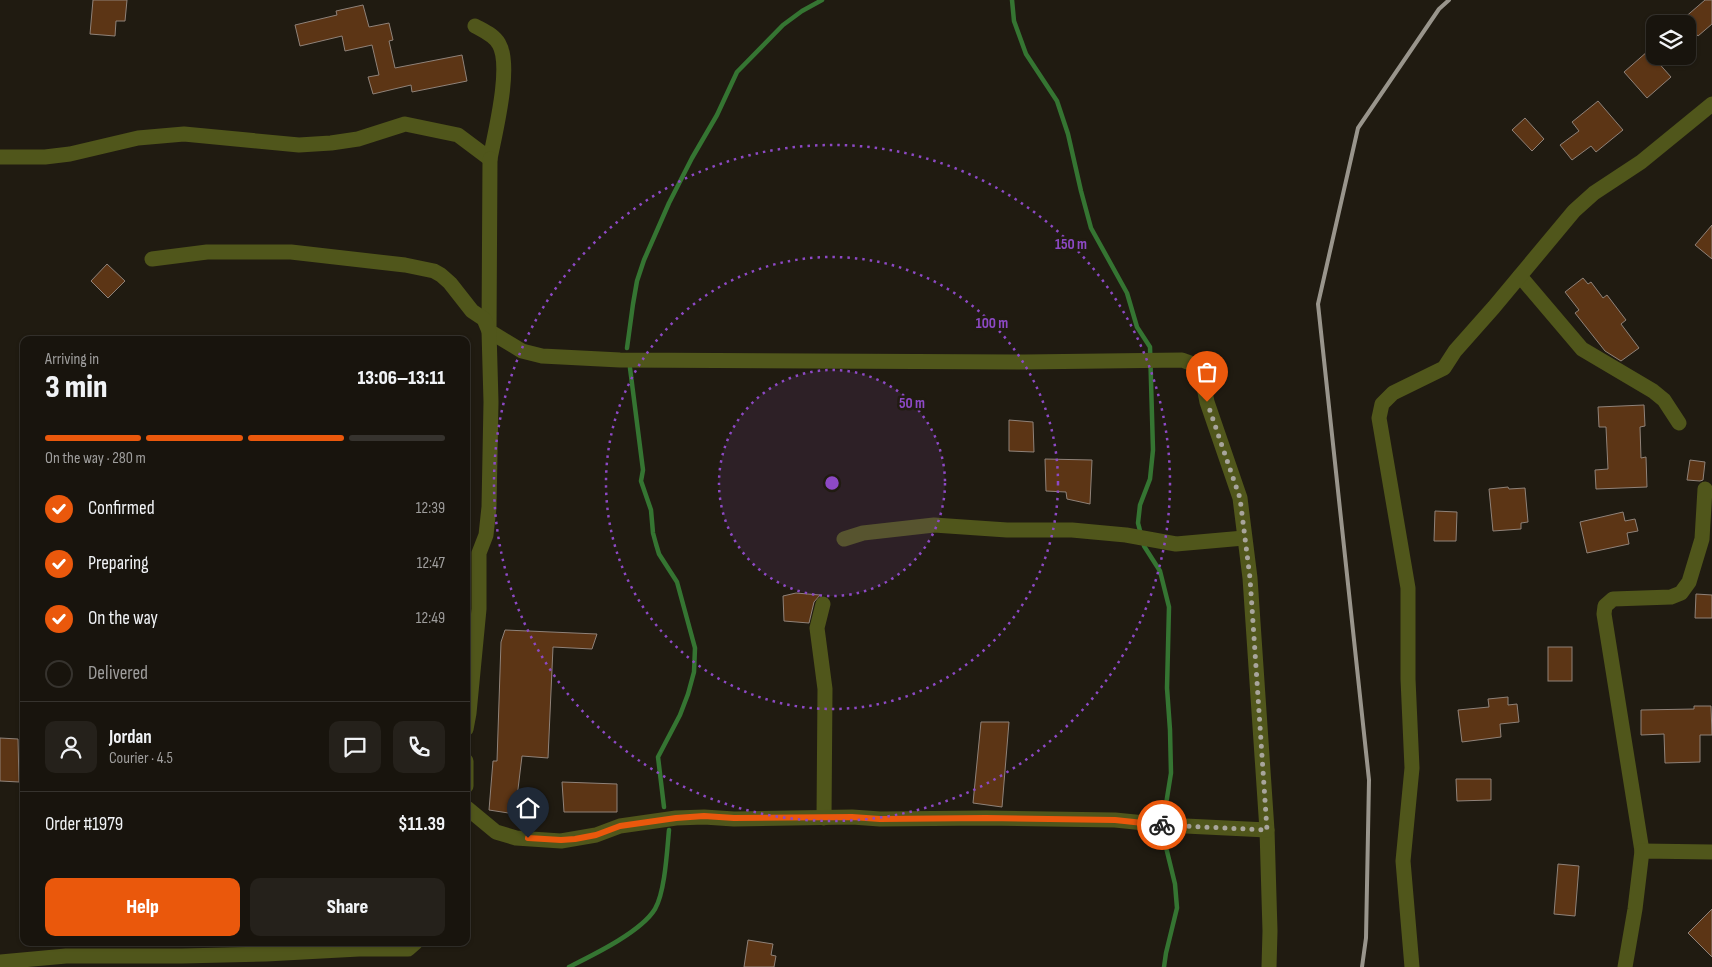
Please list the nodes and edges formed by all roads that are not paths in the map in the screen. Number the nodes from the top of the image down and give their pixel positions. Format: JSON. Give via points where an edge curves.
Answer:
{"nodes":[{"id":1,"x":475,"y":26,"type":"dead end"},
{"id":2,"x":1712,"y":104,"type":"edge"},
{"id":3,"x":0,"y":156,"type":"edge"},
{"id":4,"x":490,"y":159,"type":"junction"},
{"id":5,"x":152,"y":259,"type":"dead end"},
{"id":6,"x":1520,"y":276,"type":"junction"},
{"id":7,"x":489,"y":332,"type":"junction"},
{"id":8,"x":1679,"y":423,"type":"dead end"},
{"id":9,"x":1705,"y":489,"type":"dead end"},
{"id":10,"x":1244,"y":538,"type":"junction"},
{"id":11,"x":844,"y":539,"type":"dead end"},
{"id":12,"x":823,"y":604,"type":"dead end"},
{"id":13,"x":470,"y":703,"type":"edge"},
{"id":14,"x":470,"y":813,"type":"edge"},
{"id":15,"x":824,"y":818,"type":"junction"},
{"id":16,"x":1267,"y":830,"type":"junction"},
{"id":17,"x":1642,"y":851,"type":"junction"},
{"id":18,"x":1712,"y":852,"type":"edge"},
{"id":19,"x":411,"y":946,"type":"edge"},
{"id":20,"x":0,"y":962,"type":"edge"},
{"id":21,"x":1269,"y":967,"type":"edge"},
{"id":22,"x":1412,"y":967,"type":"edge"},
{"id":23,"x":1625,"y":967,"type":"edge"}],
"edges":[{"from":1,"to":4,"type":"street","via":[[491,34],[500,45],[503,56],[504,81]]},
{"from":2,"to":6,"type":"street","via":[[1574,211]]},
{"from":3,"to":4,"type":"street","via":[[70,154],[138,138],[184,134],[299,145],[331,143],[405,124],[458,135]]},
{"from":4,"to":7,"type":"street"},
{"from":5,"to":7,"type":"street","via":[[207,252],[290,252],[434,271],[450,283],[472,311],[484,319]]},
{"from":6,"to":8,"type":"street","via":[[1582,349],[1653,391],[1664,400]]},
{"from":6,"to":22,"type":"street","via":[[1444,368],[1393,393],[1382,404],[1379,418],[1408,588],[1412,768],[1403,861]]},
{"from":7,"to":10,"type":"street","via":[[522,351],[542,356],[610,360],[1182,360],[1193,364],[1202,377],[1207,402],[1240,498]]},
{"from":7,"to":13,"type":"street","via":[[489,507],[486,535],[479,552],[479,609]]},
{"from":9,"to":17,"type":"street","via":[[1702,539],[1689,582],[1681,593],[1671,597],[1613,600],[1605,606]]},
{"from":10,"to":11,"type":"street","via":[[1176,544],[1072,530],[934,525],[863,533]]},
{"from":10,"to":16,"type":"street","via":[[1250,578]]},
{"from":12,"to":15,"type":"street","via":[[817,628],[825,689]]},
{"from":14,"to":15,"type":"street","via":[[496,832],[516,838],[561,840],[596,835],[620,826],[676,818]]},
{"from":15,"to":16,"type":"street","via":[[1115,820]]},
{"from":16,"to":21,"type":"street"},
{"from":17,"to":18,"type":"street"},
{"from":17,"to":23,"type":"street"},
{"from":19,"to":20,"type":"street","via":[[408,949],[266,954],[66,956]]}]}
